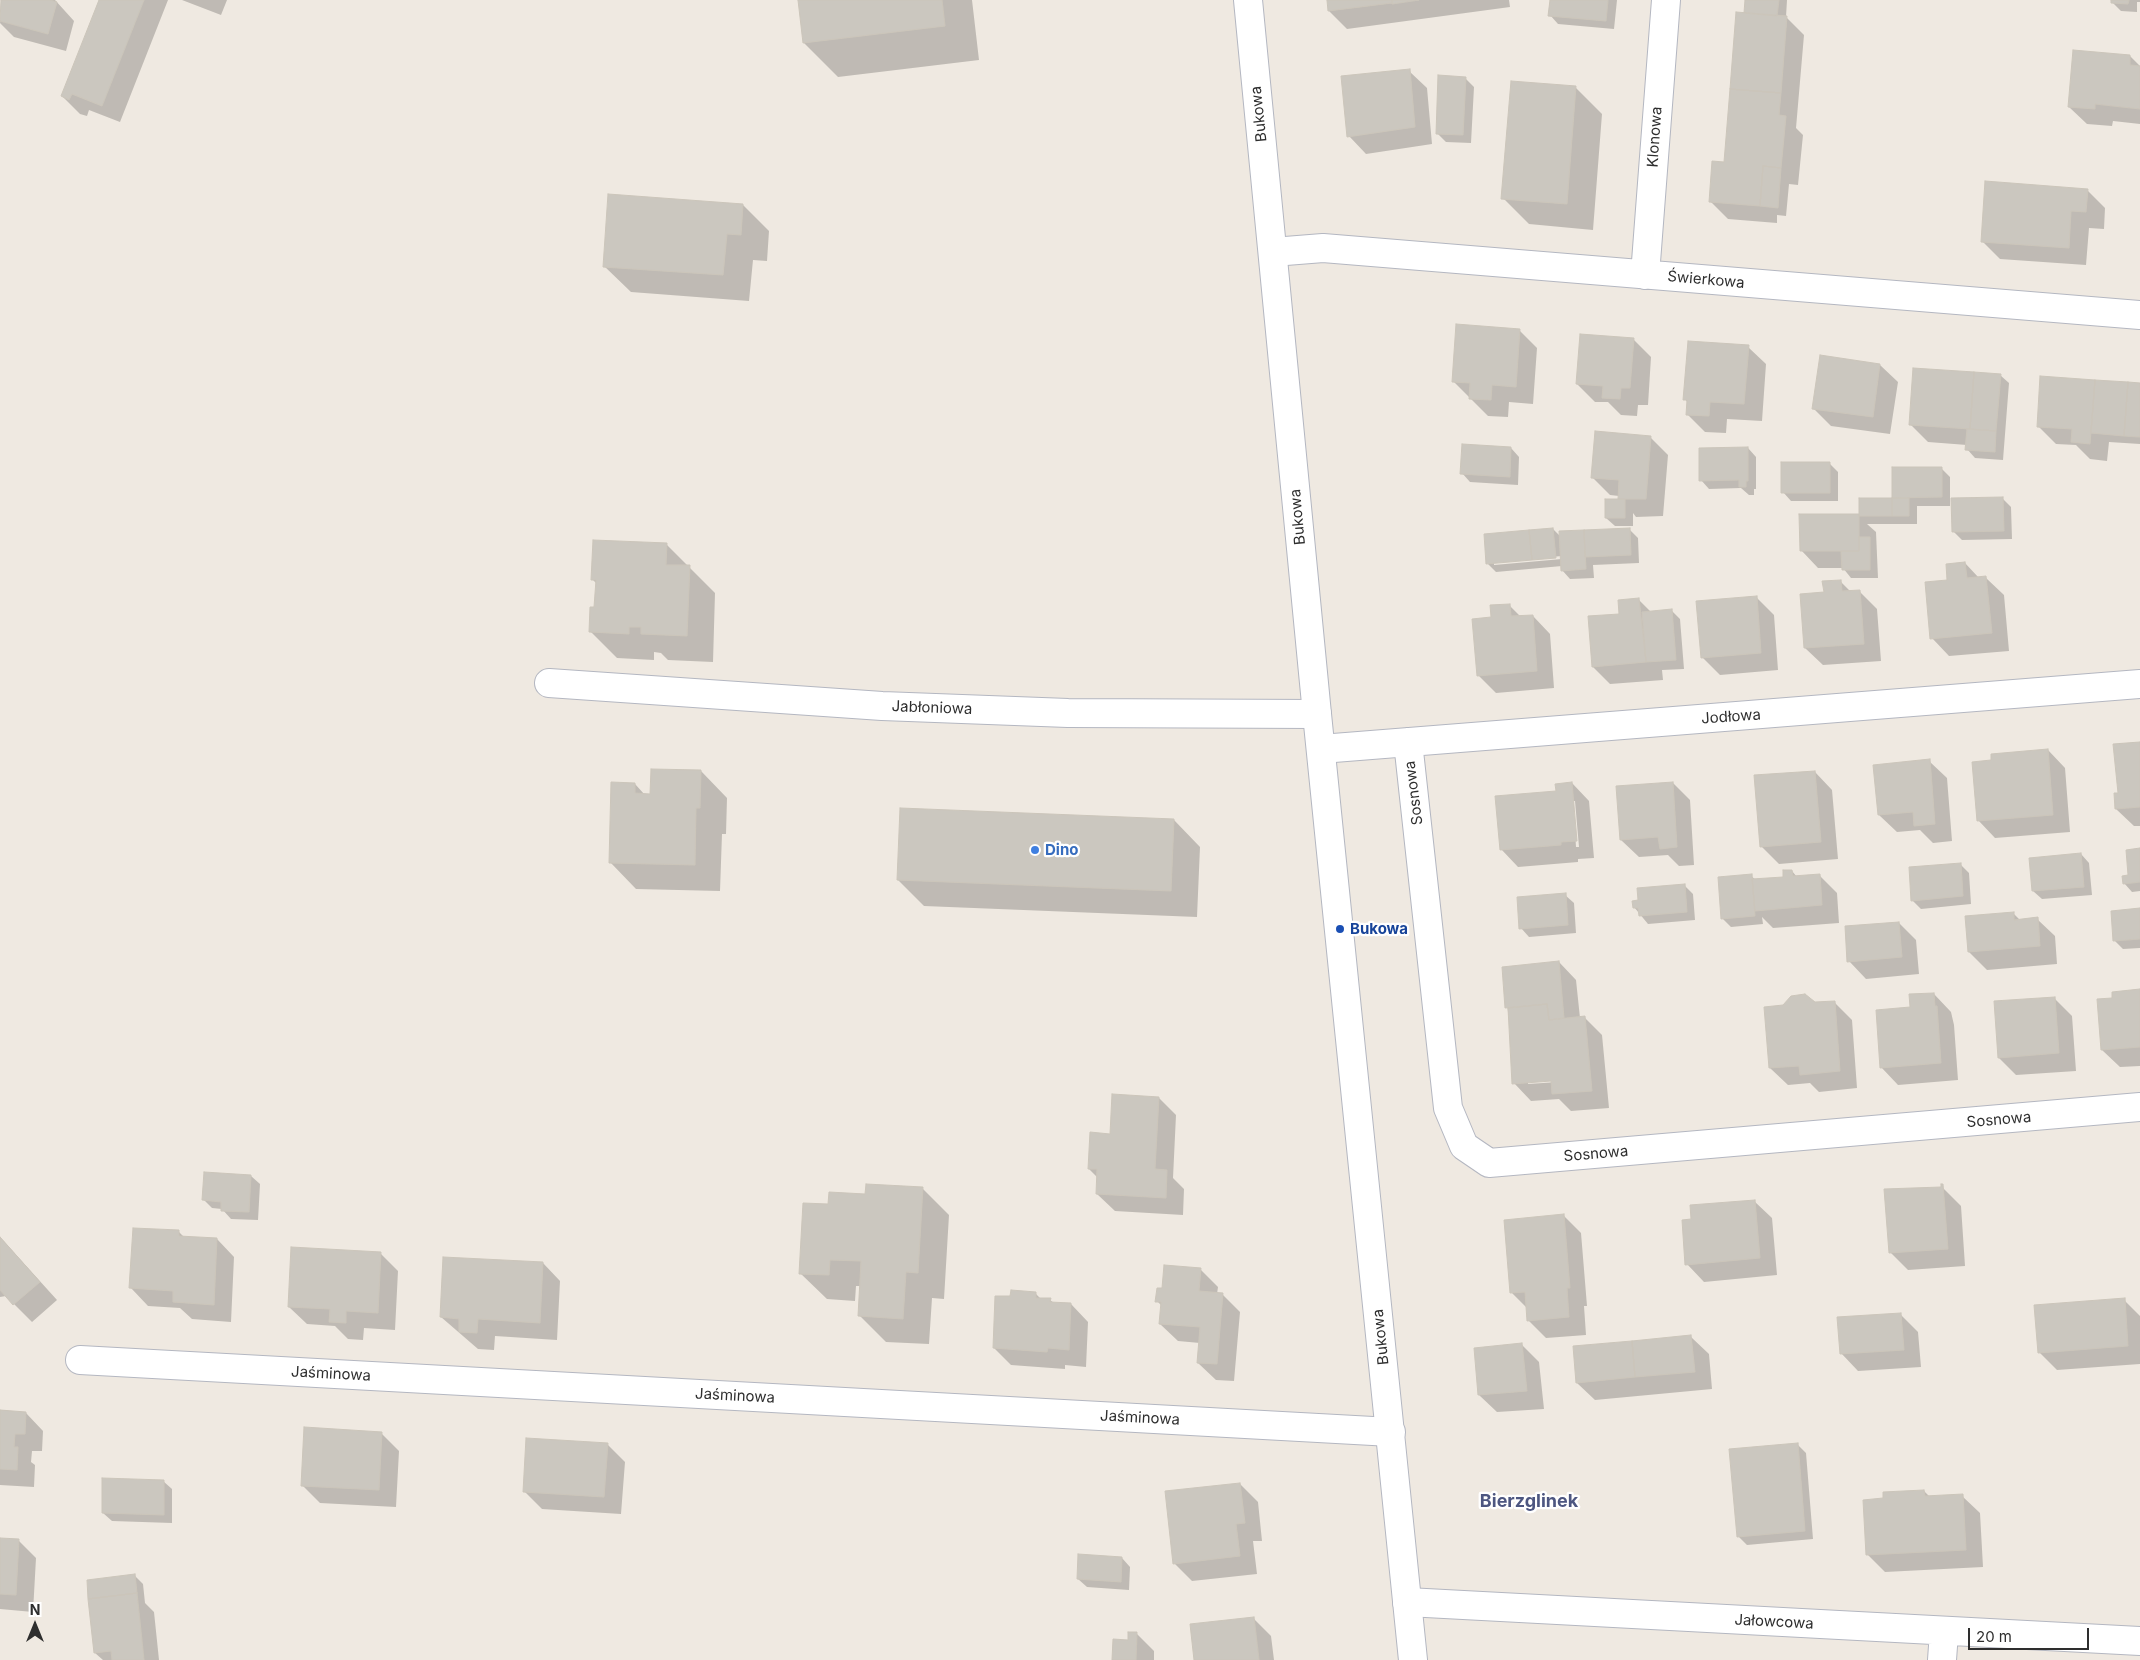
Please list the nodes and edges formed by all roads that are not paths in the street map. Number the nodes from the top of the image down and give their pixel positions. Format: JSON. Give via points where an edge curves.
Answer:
{"nodes":[{"id":1,"x":1248,"y":0,"type":"edge"},
{"id":2,"x":1666,"y":0,"type":"edge"},
{"id":3,"x":1273,"y":252,"type":"junction"},
{"id":4,"x":1645,"y":275,"type":"junction"},
{"id":5,"x":2140,"y":315,"type":"edge"},
{"id":6,"x":548,"y":683,"type":"dead end"},
{"id":7,"x":2140,"y":684,"type":"edge"},
{"id":8,"x":1317,"y":714,"type":"junction"},
{"id":9,"x":1408,"y":742,"type":"junction"},
{"id":10,"x":1321,"y":749,"type":"junction"},
{"id":11,"x":2140,"y":1108,"type":"edge"},
{"id":12,"x":80,"y":1360,"type":"dead end"},
{"id":13,"x":1391,"y":1432,"type":"junction"},
{"id":14,"x":1407,"y":1602,"type":"junction"},
{"id":15,"x":1944,"y":1632,"type":"junction"},
{"id":16,"x":2140,"y":1641,"type":"edge"},
{"id":17,"x":1413,"y":1660,"type":"edge"},
{"id":18,"x":1942,"y":1660,"type":"edge"}],
"edges":[{"from":1,"to":3,"type":"street","name":"Bukowa"},
{"from":2,"to":4,"type":"street","name":"Klonowa"},
{"from":3,"to":4,"type":"street","name":"Świerkowa","via":[[1323,248]]},
{"from":3,"to":8,"type":"street","name":"Bukowa"},
{"from":4,"to":5,"type":"street","name":"Świerkowa"},
{"from":6,"to":8,"type":"street","name":"Jabłoniowa","via":[[882,706],[1068,713]]},
{"from":7,"to":9,"type":"street","name":"Jodłowa"},
{"from":8,"to":10,"type":"street","name":"Bukowa"},
{"from":9,"to":10,"type":"street","name":"Jodłowa"},
{"from":9,"to":11,"type":"street","name":"Sosnowa","via":[[1448,1108],[1464,1146],[1489,1163]]},
{"from":10,"to":13,"type":"street","name":"Bukowa"},
{"from":12,"to":13,"type":"street","name":"Jaśminowa"},
{"from":13,"to":14,"type":"street","name":"Bukowa"},
{"from":14,"to":15,"type":"street","name":"Jałowcowa"},
{"from":14,"to":17,"type":"street","name":"Bukowa"},
{"from":15,"to":16,"type":"street","name":"Jałowcowa"},
{"from":15,"to":18,"type":"street"}]}
